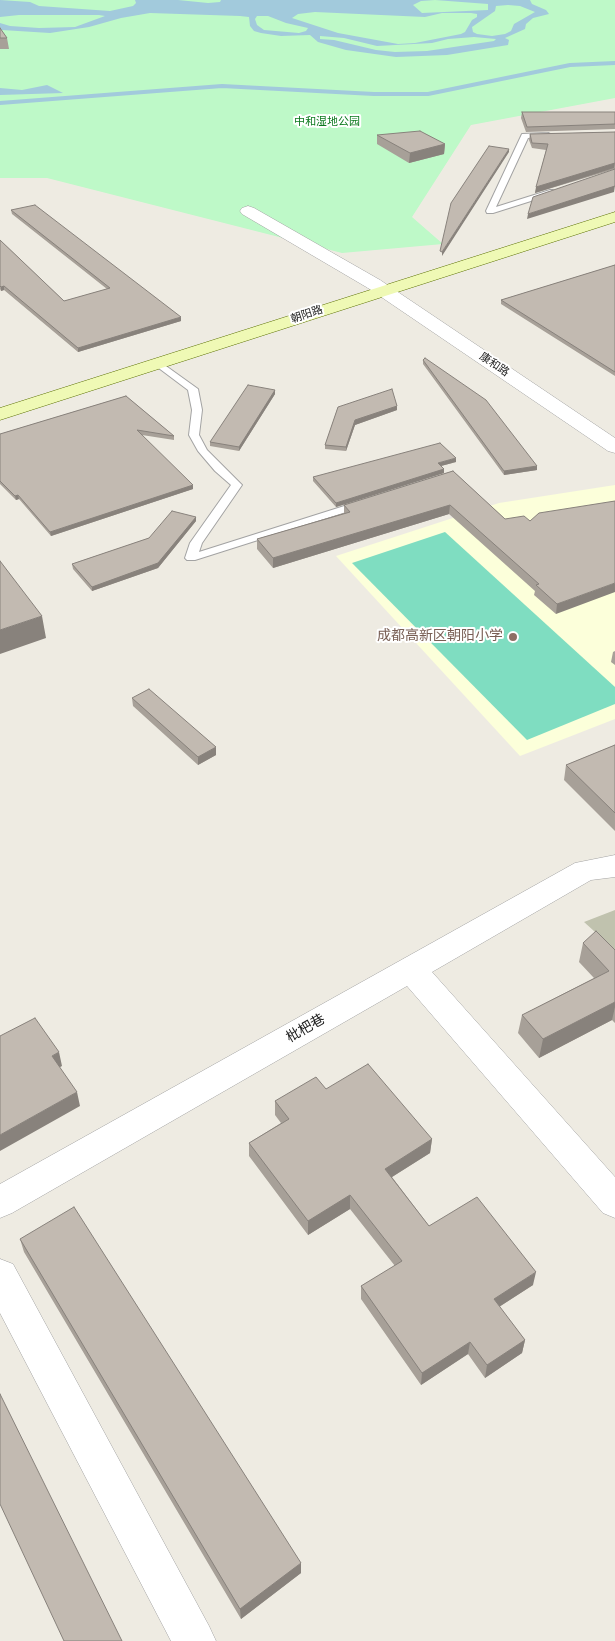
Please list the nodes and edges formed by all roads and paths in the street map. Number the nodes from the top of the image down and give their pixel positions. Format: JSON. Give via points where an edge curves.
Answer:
{"nodes":[{"id":1,"x":553,"y":135,"type":"edge"},
{"id":2,"x":561,"y":189,"type":"edge"},
{"id":3,"x":615,"y":208,"type":"edge"},
{"id":4,"x":248,"y":210,"type":"dead end"},
{"id":5,"x":615,"y":217,"type":"edge"},
{"id":6,"x":379,"y":287,"type":"junction"},
{"id":7,"x":159,"y":364,"type":"junction"},
{"id":8,"x":0,"y":401,"type":"edge"},
{"id":9,"x":0,"y":414,"type":"edge"},
{"id":10,"x":615,"y":447,"type":"edge"},
{"id":11,"x":372,"y":501,"type":"edge"},
{"id":12,"x":615,"y":866,"type":"edge"},
{"id":13,"x":411,"y":969,"type":"junction"},
{"id":14,"x":0,"y":1202,"type":"edge"},
{"id":15,"x":615,"y":1202,"type":"edge"},
{"id":16,"x":0,"y":1276,"type":"edge"},
{"id":17,"x":194,"y":1641,"type":"edge"}],
"edges":[{"from":1,"to":2,"type":"lane","via":[[525,136],[490,211]]},
{"from":3,"to":6,"type":"main road","name":"朝阳路"},
{"from":4,"to":6,"type":"street","name":"康和路"},
{"from":5,"to":6,"type":"main road","name":"朝阳路"},
{"from":6,"to":7,"type":"main road","name":"朝阳路"},
{"from":6,"to":8,"type":"main road","name":"朝阳路"},
{"from":6,"to":10,"type":"street","name":"康和路"},
{"from":7,"to":9,"type":"main road","name":"朝阳路"},
{"from":7,"to":11,"type":"lane","via":[[193,389],[197,410],[194,435],[203,451],[238,485],[196,543],[191,558]]},
{"from":12,"to":13,"type":"street","name":"枇杷巷","via":[[585,870]]},
{"from":13,"to":14,"type":"street","name":"枇杷巷"},
{"from":13,"to":15,"type":"street"},
{"from":16,"to":17,"type":"street"}]}
